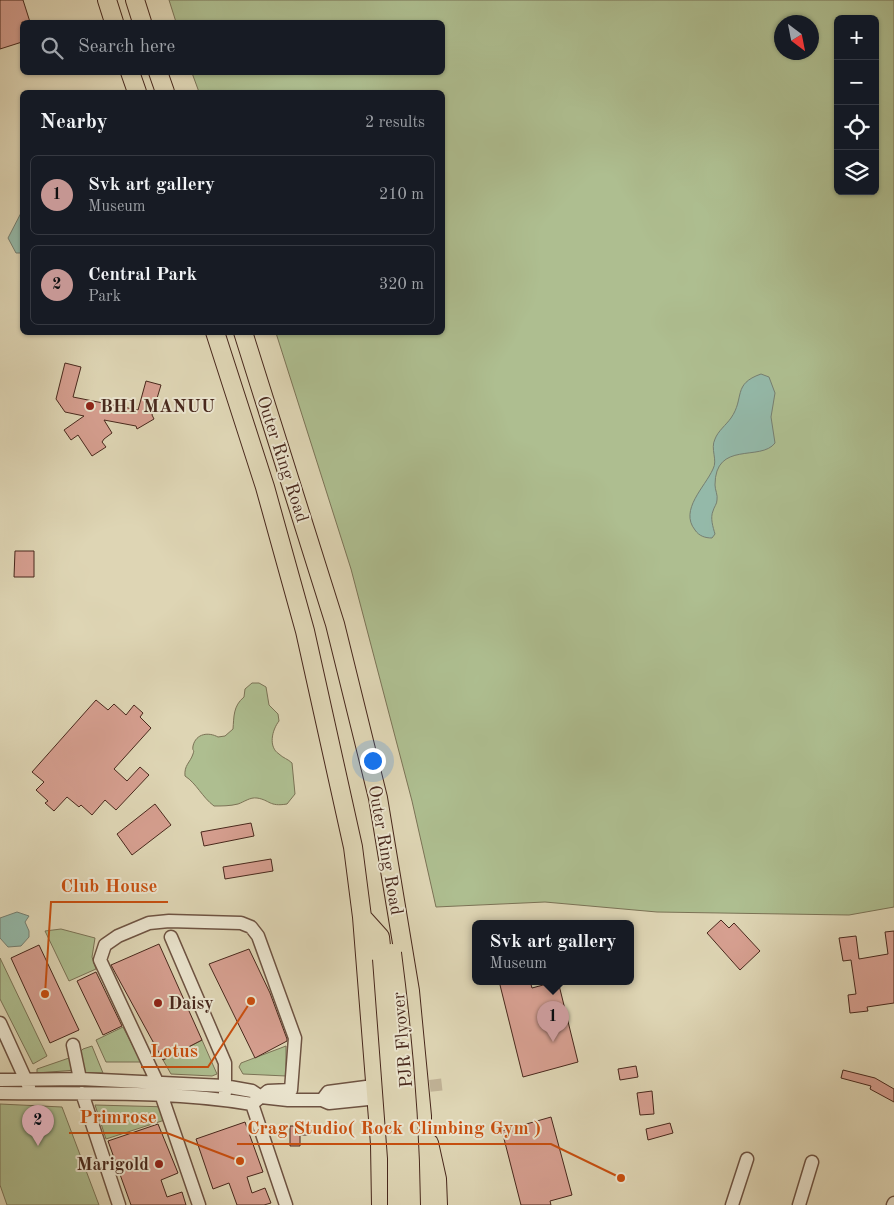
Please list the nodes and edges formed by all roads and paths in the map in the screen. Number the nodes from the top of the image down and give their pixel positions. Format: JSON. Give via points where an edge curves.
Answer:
{"nodes":[{"id":1,"x":107,"y":0,"type":"edge"},
{"id":2,"x":135,"y":0,"type":"edge"},
{"id":3,"x":113,"y":20,"type":"edge"},
{"id":4,"x":141,"y":20,"type":"edge"},
{"id":5,"x":131,"y":75,"type":"edge"},
{"id":6,"x":159,"y":75,"type":"edge"},
{"id":7,"x":136,"y":90,"type":"edge"},
{"id":8,"x":164,"y":90,"type":"edge"},
{"id":9,"x":216,"y":335,"type":"edge"},
{"id":10,"x":244,"y":335,"type":"edge"},
{"id":11,"x":397,"y":907,"type":"junction"},
{"id":12,"x":362,"y":917,"type":"junction"},
{"id":13,"x":171,"y":937,"type":"dead end"},
{"id":14,"x":387,"y":954,"type":"junction"},
{"id":15,"x":0,"y":1023,"type":"edge"},
{"id":16,"x":73,"y":1045,"type":"dead end"},
{"id":17,"x":80,"y":1079,"type":"junction"},
{"id":18,"x":0,"y":1080,"type":"edge"},
{"id":19,"x":26,"y":1080,"type":"junction"},
{"id":20,"x":158,"y":1084,"type":"junction"},
{"id":21,"x":0,"y":1093,"type":"edge"},
{"id":22,"x":82,"y":1093,"type":"junction"},
{"id":23,"x":225,"y":1093,"type":"junction"},
{"id":24,"x":31,"y":1094,"type":"junction"},
{"id":25,"x":162,"y":1097,"type":"junction"},
{"id":26,"x":322,"y":1100,"type":"dead end"},
{"id":27,"x":256,"y":1101,"type":"junction"},
{"id":28,"x":422,"y":1116,"type":"junction"},
{"id":29,"x":747,"y":1159,"type":"dead end"},
{"id":30,"x":812,"y":1162,"type":"dead end"},
{"id":31,"x":119,"y":1205,"type":"edge"},
{"id":32,"x":199,"y":1205,"type":"edge"},
{"id":33,"x":286,"y":1205,"type":"edge"},
{"id":34,"x":381,"y":1205,"type":"edge"},
{"id":35,"x":396,"y":1205,"type":"edge"},
{"id":36,"x":411,"y":1205,"type":"edge"},
{"id":37,"x":422,"y":1205,"type":"edge"},
{"id":38,"x":438,"y":1205,"type":"edge"},
{"id":39,"x":732,"y":1205,"type":"edge"},
{"id":40,"x":799,"y":1205,"type":"edge"}],
"edges":[{"from":1,"to":3,"type":"highway"},
{"from":2,"to":4,"type":"highway"},
{"from":5,"to":7,"type":"highway"},
{"from":6,"to":8,"type":"highway"},
{"from":9,"to":12,"type":"highway","name":"Outer Ring Road","via":[[265,488],[305,631],[353,847]]},
{"from":10,"to":11,"type":"highway","name":"Outer Ring Road","via":[[335,624],[378,798]]},
{"from":11,"to":14,"type":"highway","name":"PJR Flyover"},
{"from":11,"to":28,"type":"highway","name":"Outer Ring Road","via":[[410,991]]},
{"from":12,"to":14,"type":"highway","name":"PJR Flyover","via":[[380,937]]},
{"from":12,"to":34,"type":"highway","name":"Outer Ring Road","via":[[380,1144]]},
{"from":13,"to":23,"type":"street","via":[[225,1064]]},
{"from":14,"to":35,"type":"highway","name":"PJR Flyover","bridge":true,"via":[[397,1158]]},
{"from":14,"to":36,"type":"highway","name":"PJR Flyover","bridge":true,"via":[[407,1092]]},
{"from":15,"to":19,"type":"street"},
{"from":16,"to":17,"type":"street"},
{"from":17,"to":19,"type":"street"},
{"from":17,"to":20,"type":"street"},
{"from":18,"to":19,"type":"street"},
{"from":19,"to":24,"type":"street"},
{"from":20,"to":23,"type":"street"},
{"from":20,"to":25,"type":"street"},
{"from":20,"to":27,"type":"street","via":[[100,960],[105,945],[149,923],[241,923],[258,936],[292,1030],[295,1049],[291,1090],[268,1091]]},
{"from":21,"to":24,"type":"street"},
{"from":22,"to":24,"type":"street"},
{"from":22,"to":25,"type":"street"},
{"from":22,"to":31,"type":"street"},
{"from":23,"to":25,"type":"street"},
{"from":23,"to":27,"type":"street","via":[[252,1091]]},
{"from":25,"to":32,"type":"street"},
{"from":26,"to":27,"type":"street"},
{"from":27,"to":33,"type":"street"},
{"from":28,"to":37,"type":"highway","name":"Outer Ring Road"},
{"from":28,"to":38,"type":"highway","via":[[437,1179]]},
{"from":29,"to":39,"type":"street"},
{"from":30,"to":40,"type":"street"}]}
